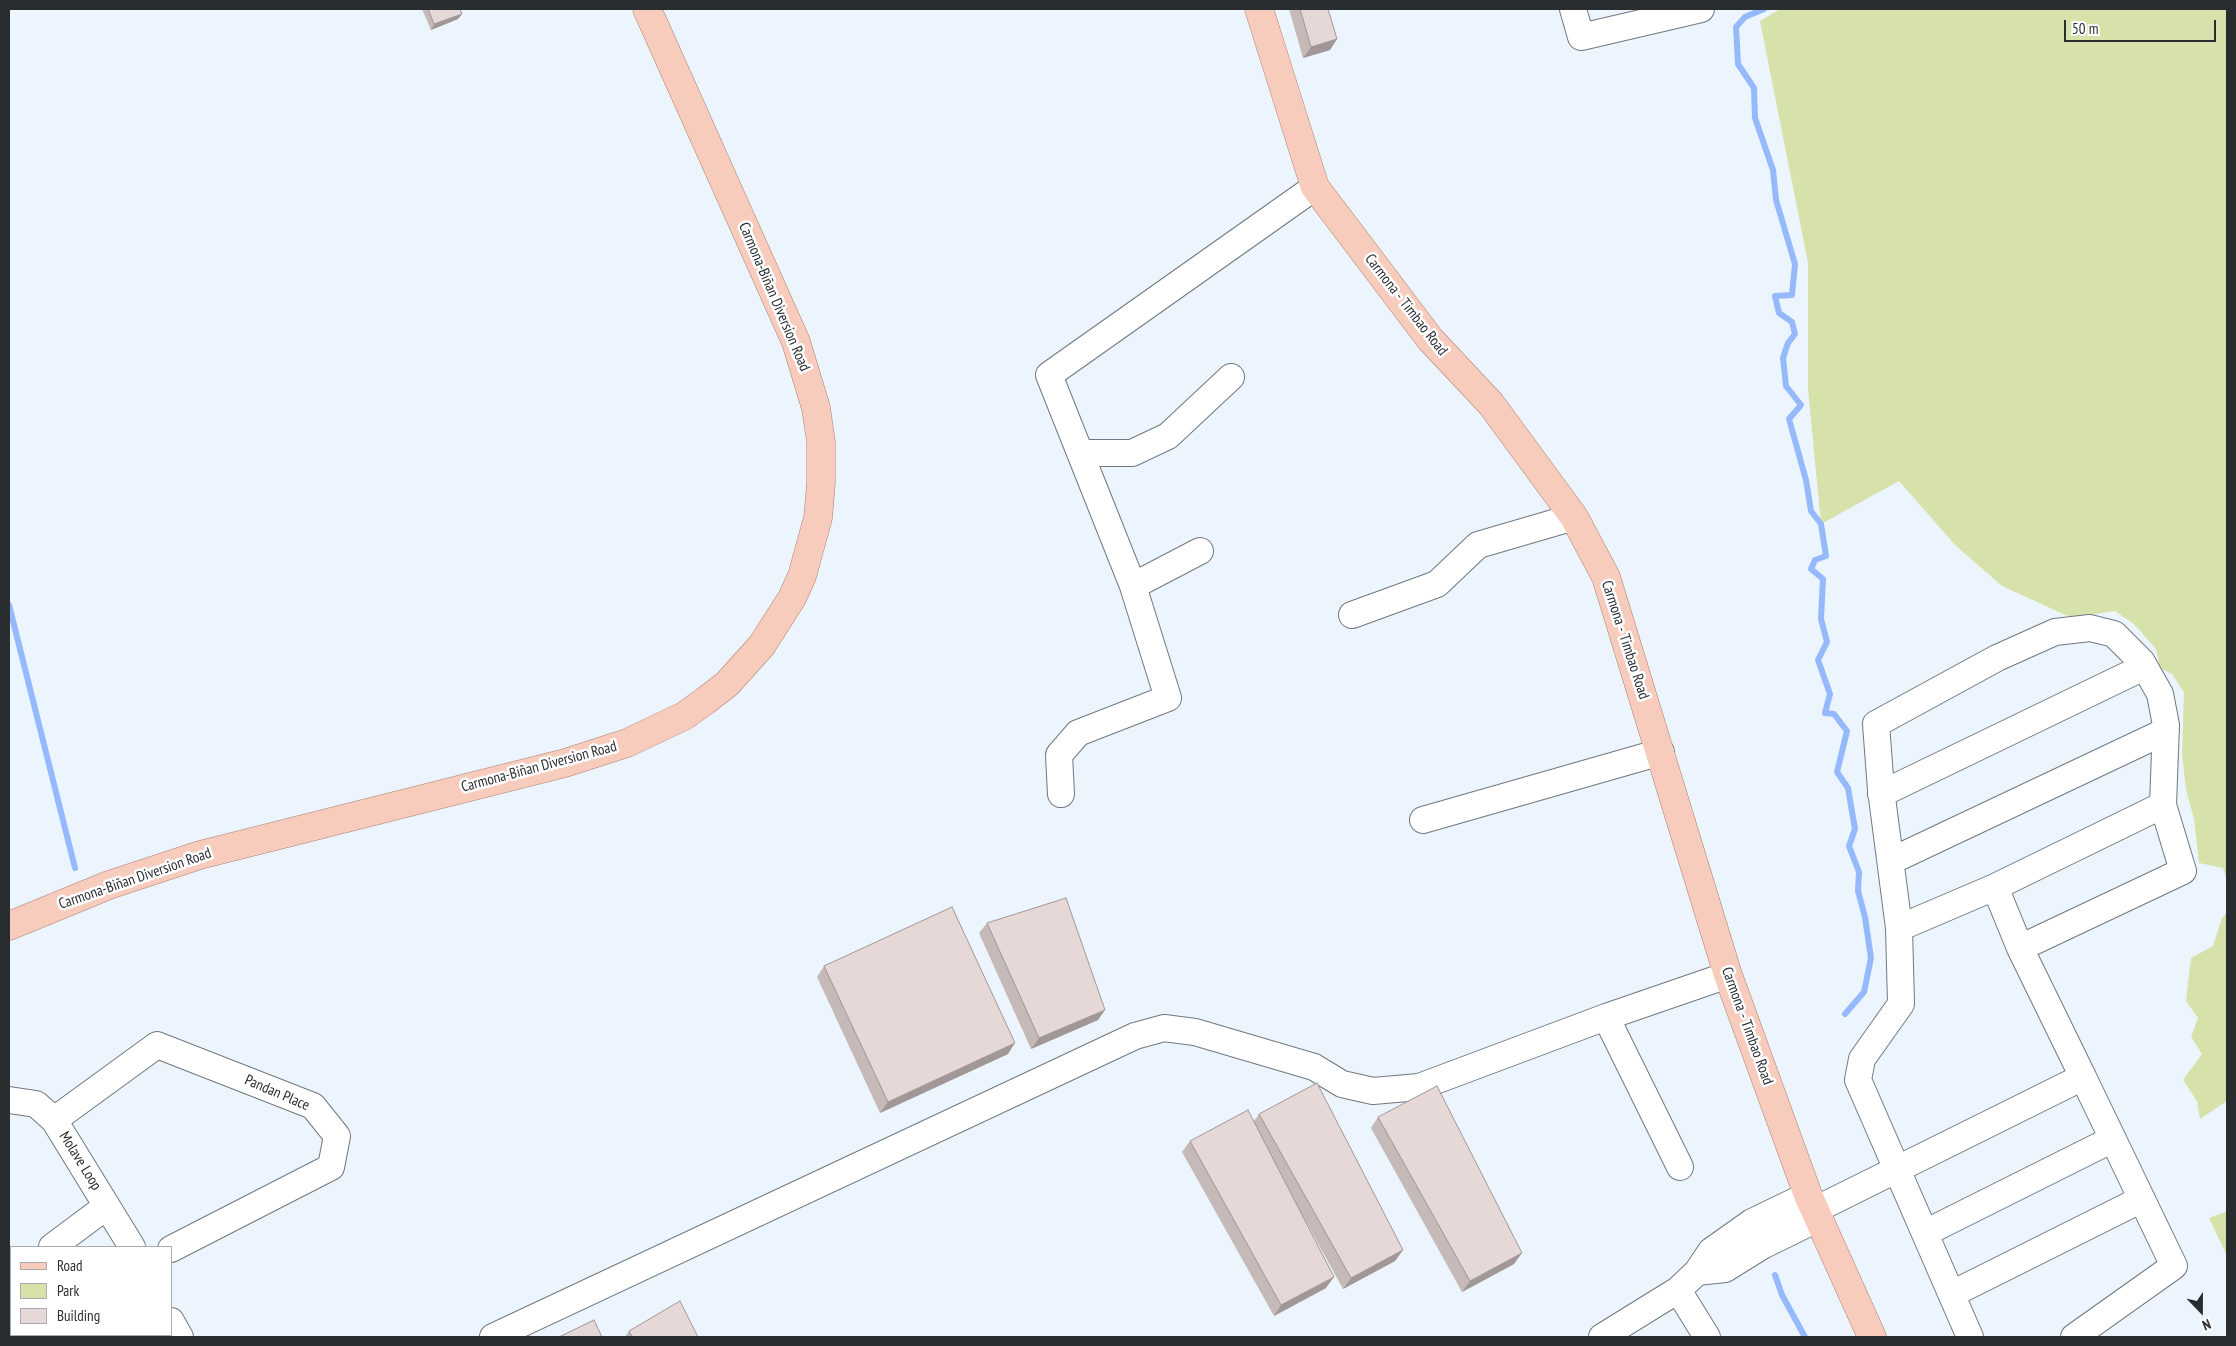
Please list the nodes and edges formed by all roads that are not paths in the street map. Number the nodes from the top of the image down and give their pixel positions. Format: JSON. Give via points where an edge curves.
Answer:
{"nodes":[{"id":1,"x":647,"y":9,"type":"edge"},
{"id":2,"x":1259,"y":9,"type":"edge"},
{"id":3,"x":1573,"y":9,"type":"edge"},
{"id":4,"x":1701,"y":9,"type":"edge"},
{"id":5,"x":1655,"y":14,"type":"edge"},
{"id":6,"x":1315,"y":187,"type":"junction"},
{"id":7,"x":1231,"y":377,"type":"dead end"},
{"id":8,"x":1080,"y":453,"type":"junction"},
{"id":9,"x":1574,"y":516,"type":"junction"},
{"id":10,"x":1200,"y":551,"type":"dead end"},
{"id":11,"x":1133,"y":586,"type":"junction"},
{"id":12,"x":1352,"y":615,"type":"dead end"},
{"id":13,"x":2144,"y":667,"type":"junction"},
{"id":14,"x":2166,"y":731,"type":"junction"},
{"id":15,"x":1661,"y":752,"type":"junction"},
{"id":16,"x":1061,"y":794,"type":"dead end"},
{"id":17,"x":1881,"y":794,"type":"junction"},
{"id":18,"x":2163,"y":806,"type":"junction"},
{"id":19,"x":1423,"y":820,"type":"dead end"},
{"id":20,"x":1891,"y":861,"type":"junction"},
{"id":21,"x":1995,"y":887,"type":"junction"},
{"id":22,"x":9,"y":926,"type":"edge"},
{"id":23,"x":1899,"y":928,"type":"junction"},
{"id":24,"x":2020,"y":948,"type":"junction"},
{"id":25,"x":1728,"y":975,"type":"junction"},
{"id":26,"x":1606,"y":1017,"type":"junction"},
{"id":27,"x":2083,"y":1077,"type":"junction"},
{"id":28,"x":9,"y":1100,"type":"edge"},
{"id":29,"x":54,"y":1120,"type":"junction"},
{"id":30,"x":2113,"y":1139,"type":"junction"},
{"id":31,"x":1680,"y":1168,"type":"dead end"},
{"id":32,"x":1897,"y":1170,"type":"junction"},
{"id":33,"x":2142,"y":1199,"type":"junction"},
{"id":34,"x":108,"y":1206,"type":"junction"},
{"id":35,"x":1814,"y":1207,"type":"junction"},
{"id":36,"x":1925,"y":1233,"type":"junction"},
{"id":37,"x":53,"y":1246,"type":"edge"},
{"id":38,"x":131,"y":1246,"type":"edge"},
{"id":39,"x":172,"y":1248,"type":"edge"},
{"id":40,"x":1678,"y":1290,"type":"junction"},
{"id":41,"x":1952,"y":1294,"type":"junction"},
{"id":42,"x":172,"y":1323,"type":"edge"},
{"id":43,"x":180,"y":1337,"type":"edge"},
{"id":44,"x":493,"y":1337,"type":"edge"},
{"id":45,"x":1602,"y":1337,"type":"edge"},
{"id":46,"x":1707,"y":1337,"type":"edge"},
{"id":47,"x":1872,"y":1337,"type":"edge"},
{"id":48,"x":1970,"y":1337,"type":"edge"},
{"id":49,"x":2074,"y":1337,"type":"edge"}],
"edges":[{"from":1,"to":22,"type":"main road","name":"Carmona-Biñan Diversion Road","via":[[796,342],[816,408],[821,442],[818,518],[802,576],[779,622],[727,684],[684,716],[627,743],[565,763],[200,855],[109,885]]},
{"from":2,"to":6,"type":"main road","name":"Carmona - Timbao Road"},
{"from":3,"to":5,"type":"street","via":[[1581,37]]},
{"from":4,"to":5,"type":"street"},
{"from":6,"to":8,"type":"street","via":[[1049,375]]},
{"from":6,"to":9,"type":"main road","name":"Carmona - Timbao Road","via":[[1430,339],[1491,404]]},
{"from":7,"to":8,"type":"street","via":[[1168,436],[1132,453]]},
{"from":8,"to":11,"type":"street"},
{"from":9,"to":12,"type":"street","via":[[1478,545],[1437,584]]},
{"from":9,"to":15,"type":"main road","name":"Carmona - Timbao Road","via":[[1606,577]]},
{"from":10,"to":11,"type":"street"},
{"from":11,"to":16,"type":"street","via":[[1168,698],[1078,733],[1059,755]]},
{"from":13,"to":14,"type":"street","via":[[2160,694]]},
{"from":13,"to":17,"type":"street"},
{"from":13,"to":17,"type":"street","via":[[2114,634],[2090,628],[2055,632],[1997,658],[1876,724]]},
{"from":14,"to":18,"type":"street"},
{"from":14,"to":20,"type":"street"},
{"from":15,"to":19,"type":"street"},
{"from":15,"to":25,"type":"main road","name":"Carmona - Timbao Road"},
{"from":17,"to":20,"type":"street"},
{"from":18,"to":21,"type":"street"},
{"from":18,"to":24,"type":"street","via":[[2183,871]]},
{"from":20,"to":23,"type":"street"},
{"from":21,"to":23,"type":"street"},
{"from":21,"to":24,"type":"street"},
{"from":23,"to":32,"type":"street","via":[[1901,1004],[1862,1059],[1858,1080]]},
{"from":24,"to":27,"type":"street"},
{"from":25,"to":26,"type":"street"},
{"from":25,"to":35,"type":"main road","name":"Carmona - Timbao Road"},
{"from":26,"to":31,"type":"street"},
{"from":26,"to":44,"type":"street","via":[[1419,1088],[1373,1091],[1342,1084],[1314,1067],[1195,1032],[1164,1028],[1135,1036]]},
{"from":27,"to":30,"type":"street"},
{"from":27,"to":32,"type":"street"},
{"from":28,"to":29,"type":"street","name":"Molave Loop","via":[[36,1104]]},
{"from":29,"to":34,"type":"street","name":"Molave Loop"},
{"from":29,"to":39,"type":"street","name":"Pandan Place","via":[[157,1045],[313,1106],[337,1136],[331,1167]]},
{"from":30,"to":33,"type":"street"},
{"from":30,"to":36,"type":"street"},
{"from":32,"to":35,"type":"street"},
{"from":32,"to":36,"type":"street"},
{"from":33,"to":41,"type":"street"},
{"from":33,"to":49,"type":"street","via":[[2174,1266]]},
{"from":34,"to":37,"type":"street"},
{"from":34,"to":38,"type":"street","name":"Molave Loop"},
{"from":35,"to":40,"type":"street","via":[[1752,1222],[1711,1250],[1697,1272]]},
{"from":35,"to":47,"type":"main road","name":"Carmona - Timbao Road"},
{"from":36,"to":41,"type":"street"},
{"from":40,"to":45,"type":"street"},
{"from":40,"to":46,"type":"street"},
{"from":41,"to":48,"type":"street"},
{"from":42,"to":43,"type":"street"}]}
